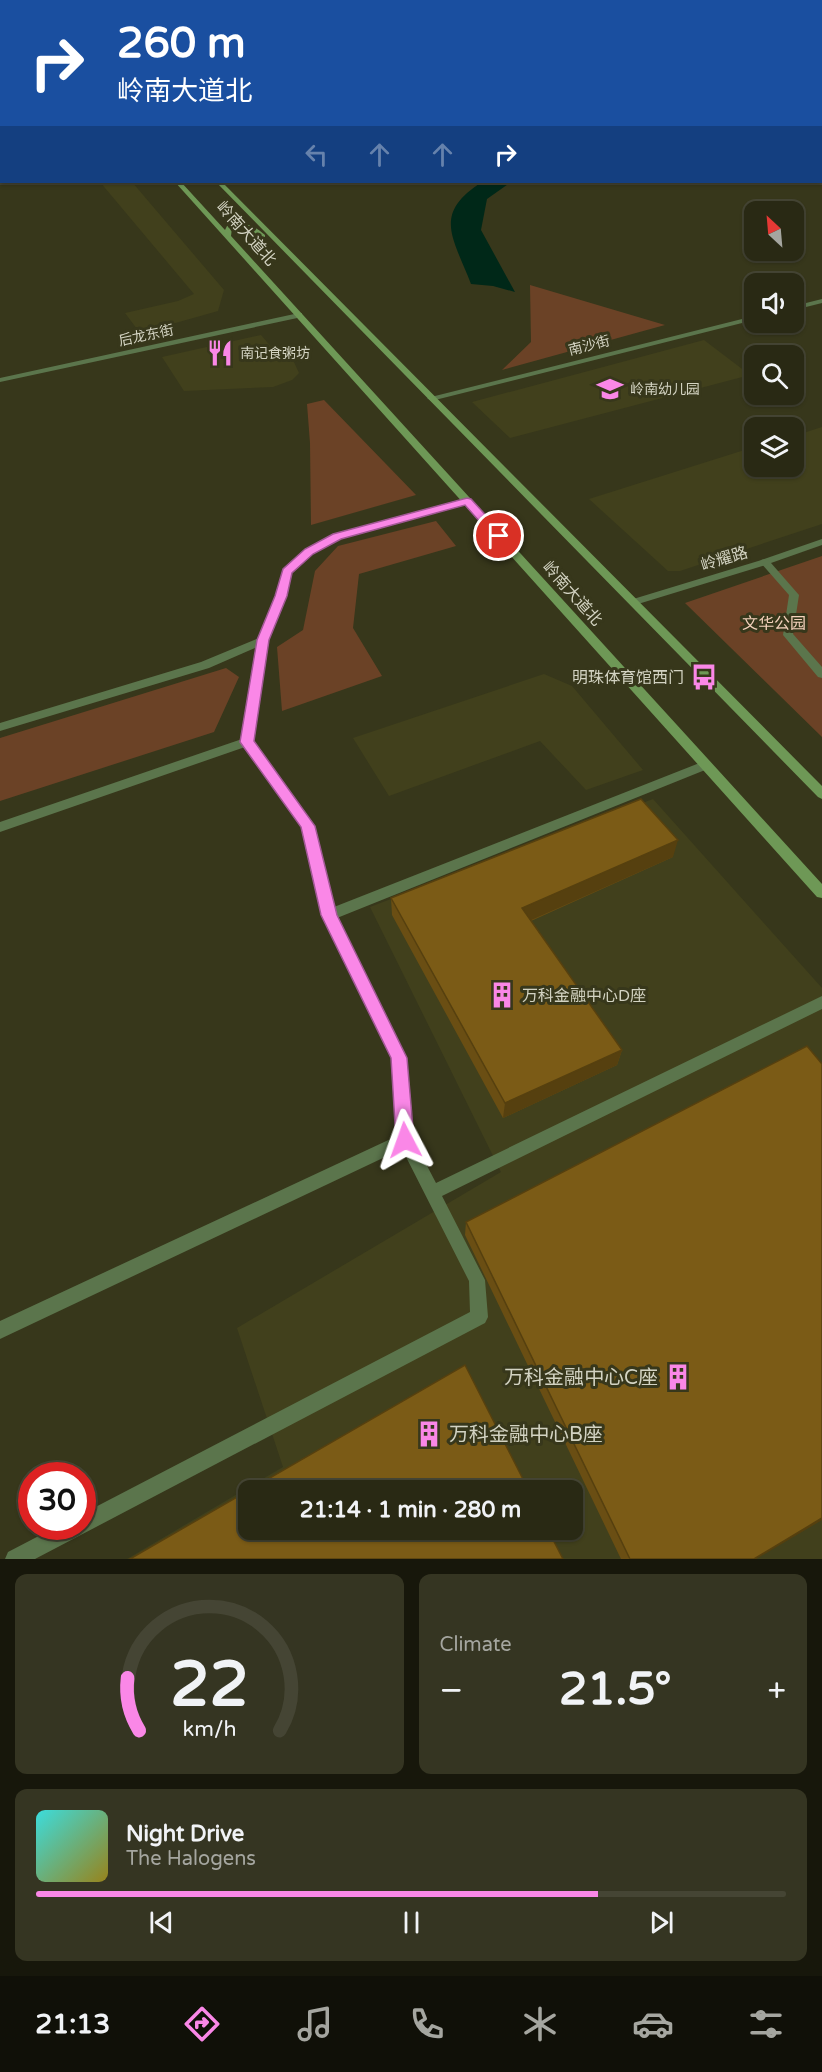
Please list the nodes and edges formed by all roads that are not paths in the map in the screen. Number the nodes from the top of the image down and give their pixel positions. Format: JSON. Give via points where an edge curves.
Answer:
{"nodes":[{"id":1,"x":179,"y":183,"type":"edge"},
{"id":2,"x":220,"y":183,"type":"edge"},
{"id":3,"x":228,"y":236,"type":"junction"},
{"id":4,"x":292,"y":256,"type":"junction"},
{"id":5,"x":822,"y":301,"type":"edge"},
{"id":6,"x":804,"y":306,"type":"edge"},
{"id":7,"x":299,"y":315,"type":"junction"},
{"id":8,"x":744,"y":320,"type":"edge"},
{"id":9,"x":0,"y":380,"type":"edge"},
{"id":10,"x":431,"y":398,"type":"junction"},
{"id":11,"x":467,"y":501,"type":"junction"},
{"id":12,"x":822,"y":542,"type":"edge"},
{"id":13,"x":765,"y":561,"type":"junction"},
{"id":14,"x":634,"y":602,"type":"junction"},
{"id":15,"x":263,"y":640,"type":"junction"},
{"id":16,"x":822,"y":674,"type":"edge"},
{"id":17,"x":0,"y":727,"type":"edge"},
{"id":18,"x":247,"y":742,"type":"junction"},
{"id":19,"x":706,"y":765,"type":"junction"},
{"id":20,"x":822,"y":794,"type":"edge"},
{"id":21,"x":0,"y":827,"type":"edge"},
{"id":22,"x":822,"y":893,"type":"edge"},
{"id":23,"x":329,"y":915,"type":"junction"},
{"id":24,"x":822,"y":1002,"type":"edge"},
{"id":25,"x":405,"y":1140,"type":"junction"},
{"id":26,"x":432,"y":1193,"type":"junction"},
{"id":27,"x":0,"y":1330,"type":"edge"},
{"id":28,"x":96,"y":1517,"type":"edge"},
{"id":29,"x":51,"y":1540,"type":"edge"},
{"id":30,"x":15,"y":1559,"type":"edge"}],
"edges":[{"from":1,"to":3,"type":"main road","name":"岭南大道北"},
{"from":2,"to":4,"type":"main road","name":"岭南大道北"},
{"from":3,"to":4,"type":"main road","via":[[230,227],[244,223],[273,248]]},
{"from":3,"to":7,"type":"main road","name":"岭南大道北"},
{"from":4,"to":10,"type":"main road","name":"岭南大道北"},
{"from":5,"to":6,"type":"street"},
{"from":7,"to":9,"type":"street","name":"后龙东街"},
{"from":7,"to":11,"type":"main road","name":"岭南大道北"},
{"from":8,"to":10,"type":"street","name":"南沙街"},
{"from":10,"to":14,"type":"main road","name":"岭南大道北"},
{"from":11,"to":15,"type":"street","via":[[337,537],[309,552],[287,572]]},
{"from":11,"to":19,"type":"main road","name":"岭南大道北"},
{"from":12,"to":13,"type":"street","name":"岭耀路"},
{"from":13,"to":14,"type":"street","name":"岭耀路"},
{"from":13,"to":16,"type":"street","via":[[794,595],[788,635]]},
{"from":14,"to":20,"type":"main road","name":"岭南大道北"},
{"from":15,"to":17,"type":"street","via":[[205,665]]},
{"from":15,"to":18,"type":"street"},
{"from":18,"to":21,"type":"street"},
{"from":18,"to":23,"type":"street","via":[[308,826]]},
{"from":19,"to":22,"type":"main road","name":"岭南大道北"},
{"from":19,"to":23,"type":"street"},
{"from":23,"to":25,"type":"street","via":[[399,1058]]},
{"from":24,"to":26,"type":"street"},
{"from":25,"to":26,"type":"street"},
{"from":25,"to":27,"type":"street"},
{"from":26,"to":28,"type":"street","via":[[477,1281],[479,1317]]},
{"from":29,"to":30,"type":"street"}]}
